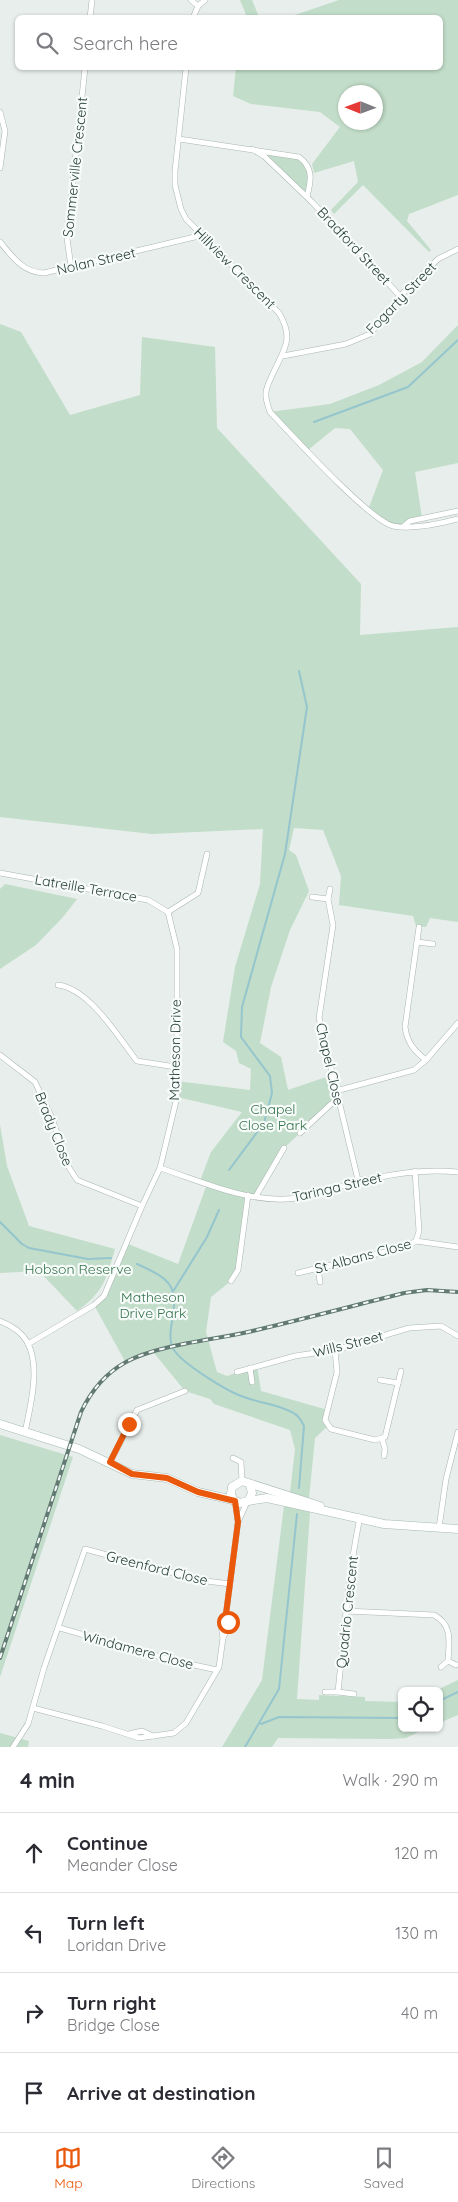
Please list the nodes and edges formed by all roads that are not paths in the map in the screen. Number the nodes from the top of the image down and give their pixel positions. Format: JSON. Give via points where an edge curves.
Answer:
{"nodes":[{"id":1,"x":92,"y":0,"type":"edge"},
{"id":2,"x":191,"y":0,"type":"edge"},
{"id":3,"x":205,"y":0,"type":"edge"},
{"id":4,"x":198,"y":6,"type":"junction"},
{"id":5,"x":90,"y":15,"type":"edge"},
{"id":6,"x":194,"y":15,"type":"edge"},
{"id":7,"x":85,"y":70,"type":"edge"},
{"id":8,"x":186,"y":70,"type":"edge"},
{"id":9,"x":0,"y":112,"type":"edge"},
{"id":10,"x":179,"y":139,"type":"junction"},
{"id":11,"x":252,"y":150,"type":"junction"},
{"id":12,"x":0,"y":168,"type":"edge"},
{"id":13,"x":307,"y":197,"type":"junction"},
{"id":14,"x":203,"y":235,"type":"junction"},
{"id":15,"x":0,"y":242,"type":"edge"},
{"id":16,"x":458,"y":249,"type":"edge"},
{"id":17,"x":71,"y":267,"type":"junction"},
{"id":18,"x":400,"y":296,"type":"junction"},
{"id":19,"x":283,"y":356,"type":"junction"},
{"id":20,"x":458,"y":511,"type":"edge"},
{"id":21,"x":458,"y":519,"type":"edge"},
{"id":22,"x":403,"y":526,"type":"junction"},
{"id":23,"x":207,"y":854,"type":"dead end"},
{"id":24,"x":0,"y":873,"type":"edge"},
{"id":25,"x":330,"y":888,"type":"dead end"},
{"id":26,"x":312,"y":897,"type":"dead end"},
{"id":27,"x":328,"y":899,"type":"junction"},
{"id":28,"x":168,"y":912,"type":"junction"},
{"id":29,"x":419,"y":927,"type":"dead end"},
{"id":30,"x":417,"y":942,"type":"junction"},
{"id":31,"x":432,"y":944,"type":"dead end"},
{"id":32,"x":58,"y":985,"type":"dead end"},
{"id":33,"x":458,"y":1022,"type":"edge"},
{"id":34,"x":0,"y":1055,"type":"edge"},
{"id":35,"x":426,"y":1060,"type":"junction"},
{"id":36,"x":176,"y":1067,"type":"junction"},
{"id":37,"x":336,"y":1091,"type":"junction"},
{"id":38,"x":338,"y":1101,"type":"junction"},
{"id":39,"x":300,"y":1133,"type":"dead end"},
{"id":40,"x":284,"y":1148,"type":"dead end"},
{"id":41,"x":160,"y":1168,"type":"junction"},
{"id":42,"x":415,"y":1171,"type":"junction"},
{"id":43,"x":458,"y":1172,"type":"edge"},
{"id":44,"x":358,"y":1180,"type":"junction"},
{"id":45,"x":248,"y":1195,"type":"junction"},
{"id":46,"x":256,"y":1196,"type":"junction"},
{"id":47,"x":142,"y":1206,"type":"junction"},
{"id":48,"x":416,"y":1241,"type":"junction"},
{"id":49,"x":458,"y":1247,"type":"edge"},
{"id":50,"x":318,"y":1268,"type":"junction"},
{"id":51,"x":298,"y":1273,"type":"dead end"},
{"id":52,"x":231,"y":1282,"type":"dead end"},
{"id":53,"x":320,"y":1282,"type":"dead end"},
{"id":54,"x":0,"y":1321,"type":"edge"},
{"id":55,"x":458,"y":1336,"type":"edge"},
{"id":56,"x":28,"y":1344,"type":"junction"},
{"id":57,"x":335,"y":1350,"type":"junction"},
{"id":58,"x":250,"y":1368,"type":"junction"},
{"id":59,"x":402,"y":1371,"type":"dead end"},
{"id":60,"x":238,"y":1372,"type":"dead end"},
{"id":61,"x":380,"y":1380,"type":"dead end"},
{"id":62,"x":252,"y":1382,"type":"dead end"},
{"id":63,"x":398,"y":1384,"type":"junction"},
{"id":64,"x":185,"y":1391,"type":"dead end"},
{"id":65,"x":0,"y":1424,"type":"edge"},
{"id":66,"x":25,"y":1432,"type":"junction"},
{"id":67,"x":458,"y":1432,"type":"edge"},
{"id":68,"x":382,"y":1439,"type":"junction"},
{"id":69,"x":384,"y":1456,"type":"dead end"},
{"id":70,"x":234,"y":1458,"type":"dead end"},
{"id":71,"x":110,"y":1462,"type":"junction"},
{"id":72,"x":238,"y":1482,"type":"junction"},
{"id":73,"x":250,"y":1485,"type":"junction"},
{"id":74,"x":212,"y":1495,"type":"junction"},
{"id":75,"x":234,"y":1500,"type":"junction"},
{"id":76,"x":247,"y":1502,"type":"junction"},
{"id":77,"x":330,"y":1511,"type":"junction"},
{"id":78,"x":360,"y":1517,"type":"junction"},
{"id":79,"x":238,"y":1522,"type":"junction"},
{"id":80,"x":439,"y":1528,"type":"junction"},
{"id":81,"x":458,"y":1528,"type":"edge"},
{"id":82,"x":230,"y":1584,"type":"junction"},
{"id":83,"x":346,"y":1611,"type":"junction"},
{"id":84,"x":60,"y":1628,"type":"junction"},
{"id":85,"x":448,"y":1661,"type":"junction"},
{"id":86,"x":456,"y":1665,"type":"dead end"},
{"id":87,"x":441,"y":1667,"type":"dead end"},
{"id":88,"x":217,"y":1670,"type":"junction"},
{"id":89,"x":324,"y":1692,"type":"dead end"},
{"id":90,"x":338,"y":1692,"type":"junction"},
{"id":91,"x":354,"y":1694,"type":"dead end"},
{"id":92,"x":33,"y":1708,"type":"junction"},
{"id":93,"x":13,"y":1747,"type":"edge"}],
"edges":[{"from":1,"to":5,"type":"street"},
{"from":2,"to":4,"type":"street"},
{"from":3,"to":4,"type":"street"},
{"from":4,"to":6,"type":"street"},
{"from":7,"to":17,"type":"street","name":"Sommerville Crescent","via":[[67,238]]},
{"from":8,"to":10,"type":"street","name":"Hillview Crescent"},
{"from":9,"to":12,"type":"street","via":[[5,131]]},
{"from":10,"to":11,"type":"street","name":"Bradford Street"},
{"from":10,"to":14,"type":"street","name":"Hillview Crescent","via":[[175,171],[177,198],[186,219]]},
{"from":11,"to":13,"type":"street","name":"Bradford Street","via":[[264,156]]},
{"from":11,"to":13,"type":"street","name":"Bradford Street","via":[[294,155],[304,160],[311,180]]},
{"from":13,"to":18,"type":"street","name":"Bradford Street"},
{"from":14,"to":17,"type":"street","name":"Nolan Street"},
{"from":14,"to":19,"type":"street","name":"Hillview Crescent","via":[[279,312],[288,336]]},
{"from":15,"to":17,"type":"street","name":"Nolan Street","via":[[18,263],[30,271],[44,273]]},
{"from":16,"to":18,"type":"street","name":"Fogarty Street","via":[[439,258]]},
{"from":18,"to":19,"type":"street","name":"Fogarty Street","via":[[370,334],[346,344]]},
{"from":19,"to":22,"type":"street","name":"Hillview Crescent","via":[[266,392],[270,412],[368,510],[392,526]]},
{"from":20,"to":22,"type":"street"},
{"from":21,"to":22,"type":"street","name":"Hillview Crescent"},
{"from":23,"to":28,"type":"street","via":[[198,893]]},
{"from":24,"to":28,"type":"street","name":"Latreille Terrace","via":[[148,900]]},
{"from":25,"to":27,"type":"street","name":"Chapel Close"},
{"from":26,"to":27,"type":"street"},
{"from":27,"to":37,"type":"street","name":"Chapel Close","via":[[333,925],[319,1018]]},
{"from":28,"to":36,"type":"street","name":"Matheson Drive","via":[[176,949]]},
{"from":29,"to":30,"type":"street"},
{"from":30,"to":31,"type":"street"},
{"from":30,"to":35,"type":"street","via":[[405,1027],[411,1046]]},
{"from":32,"to":36,"type":"street","via":[[79,992],[94,1006],[137,1060]]},
{"from":33,"to":35,"type":"street"},
{"from":34,"to":47,"type":"street","name":"Brady Close","via":[[35,1082],[52,1118],[68,1166],[77,1180]]},
{"from":35,"to":37,"type":"street","via":[[404,1074]]},
{"from":36,"to":41,"type":"street","name":"Matheson Drive","via":[[177,1097]]},
{"from":37,"to":38,"type":"street","name":"Chapel Close"},
{"from":38,"to":39,"type":"street"},
{"from":38,"to":44,"type":"street","name":"Chapel Close"},
{"from":40,"to":46,"type":"street"},
{"from":41,"to":45,"type":"street","name":"Taringa Street"},
{"from":41,"to":47,"type":"street","name":"Matheson Drive"},
{"from":42,"to":43,"type":"street","name":"Taringa Street"},
{"from":42,"to":44,"type":"street","name":"Taringa Street"},
{"from":42,"to":48,"type":"street","via":[[419,1230]]},
{"from":44,"to":46,"type":"street","name":"Taringa Street","via":[[297,1198]]},
{"from":45,"to":46,"type":"street","name":"Taringa Street"},
{"from":45,"to":52,"type":"street","via":[[238,1270]]},
{"from":47,"to":56,"type":"street","name":"Matheson Drive","via":[[104,1296]]},
{"from":48,"to":49,"type":"street","name":"St Albans Close"},
{"from":48,"to":50,"type":"street","name":"St Albans Close","via":[[406,1247]]},
{"from":50,"to":51,"type":"street","name":"St Albans Close"},
{"from":50,"to":53,"type":"street"},
{"from":54,"to":56,"type":"street","via":[[19,1332]]},
{"from":55,"to":57,"type":"street","name":"Wills Street","via":[[441,1326],[409,1328]]},
{"from":56,"to":66,"type":"street","via":[[34,1370]]},
{"from":57,"to":58,"type":"street","name":"Wills Street"},
{"from":57,"to":68,"type":"street","via":[[337,1372],[326,1420],[328,1426],[375,1440]]},
{"from":58,"to":60,"type":"street","name":"Wills Street"},
{"from":58,"to":62,"type":"street"},
{"from":59,"to":63,"type":"street"},
{"from":61,"to":63,"type":"street"},
{"from":63,"to":68,"type":"street","via":[[387,1432]]},
{"from":64,"to":71,"type":"street","via":[[136,1410]]},
{"from":65,"to":66,"type":"street"},
{"from":66,"to":71,"type":"street"},
{"from":67,"to":80,"type":"street","via":[[446,1478]]},
{"from":68,"to":69,"type":"street"},
{"from":70,"to":72,"type":"street","via":[[241,1462]]},
{"from":71,"to":74,"type":"street","via":[[132,1474],[167,1478]]},
{"from":72,"to":73,"type":"street"},
{"from":72,"to":74,"type":"street"},
{"from":72,"to":75,"type":"street","via":[[231,1490]]},
{"from":73,"to":76,"type":"street","via":[[252,1493]]},
{"from":73,"to":77,"type":"street"},
{"from":74,"to":75,"type":"street"},
{"from":75,"to":76,"type":"street"},
{"from":75,"to":79,"type":"street"},
{"from":76,"to":77,"type":"street","via":[[267,1498]]},
{"from":76,"to":79,"type":"street"},
{"from":77,"to":78,"type":"street"},
{"from":78,"to":80,"type":"street","via":[[399,1526]]},
{"from":78,"to":83,"type":"street","name":"Quadrio Crescent"},
{"from":79,"to":82,"type":"street"},
{"from":80,"to":81,"type":"street"},
{"from":82,"to":84,"type":"street","name":"Greenford Close","via":[[199,1580],[85,1549]]},
{"from":82,"to":88,"type":"street","via":[[226,1614],[229,1626],[223,1638]]},
{"from":83,"to":85,"type":"street","via":[[434,1615],[448,1626]]},
{"from":83,"to":90,"type":"street","name":"Quadrio Crescent"},
{"from":84,"to":88,"type":"street","name":"Windamere Close"},
{"from":84,"to":92,"type":"street"},
{"from":85,"to":86,"type":"street"},
{"from":85,"to":87,"type":"street"},
{"from":88,"to":92,"type":"street","via":[[183,1727],[170,1735],[139,1738]]},
{"from":89,"to":90,"type":"street"},
{"from":90,"to":91,"type":"street"},
{"from":92,"to":93,"type":"street","via":[[24,1732]]}]}
